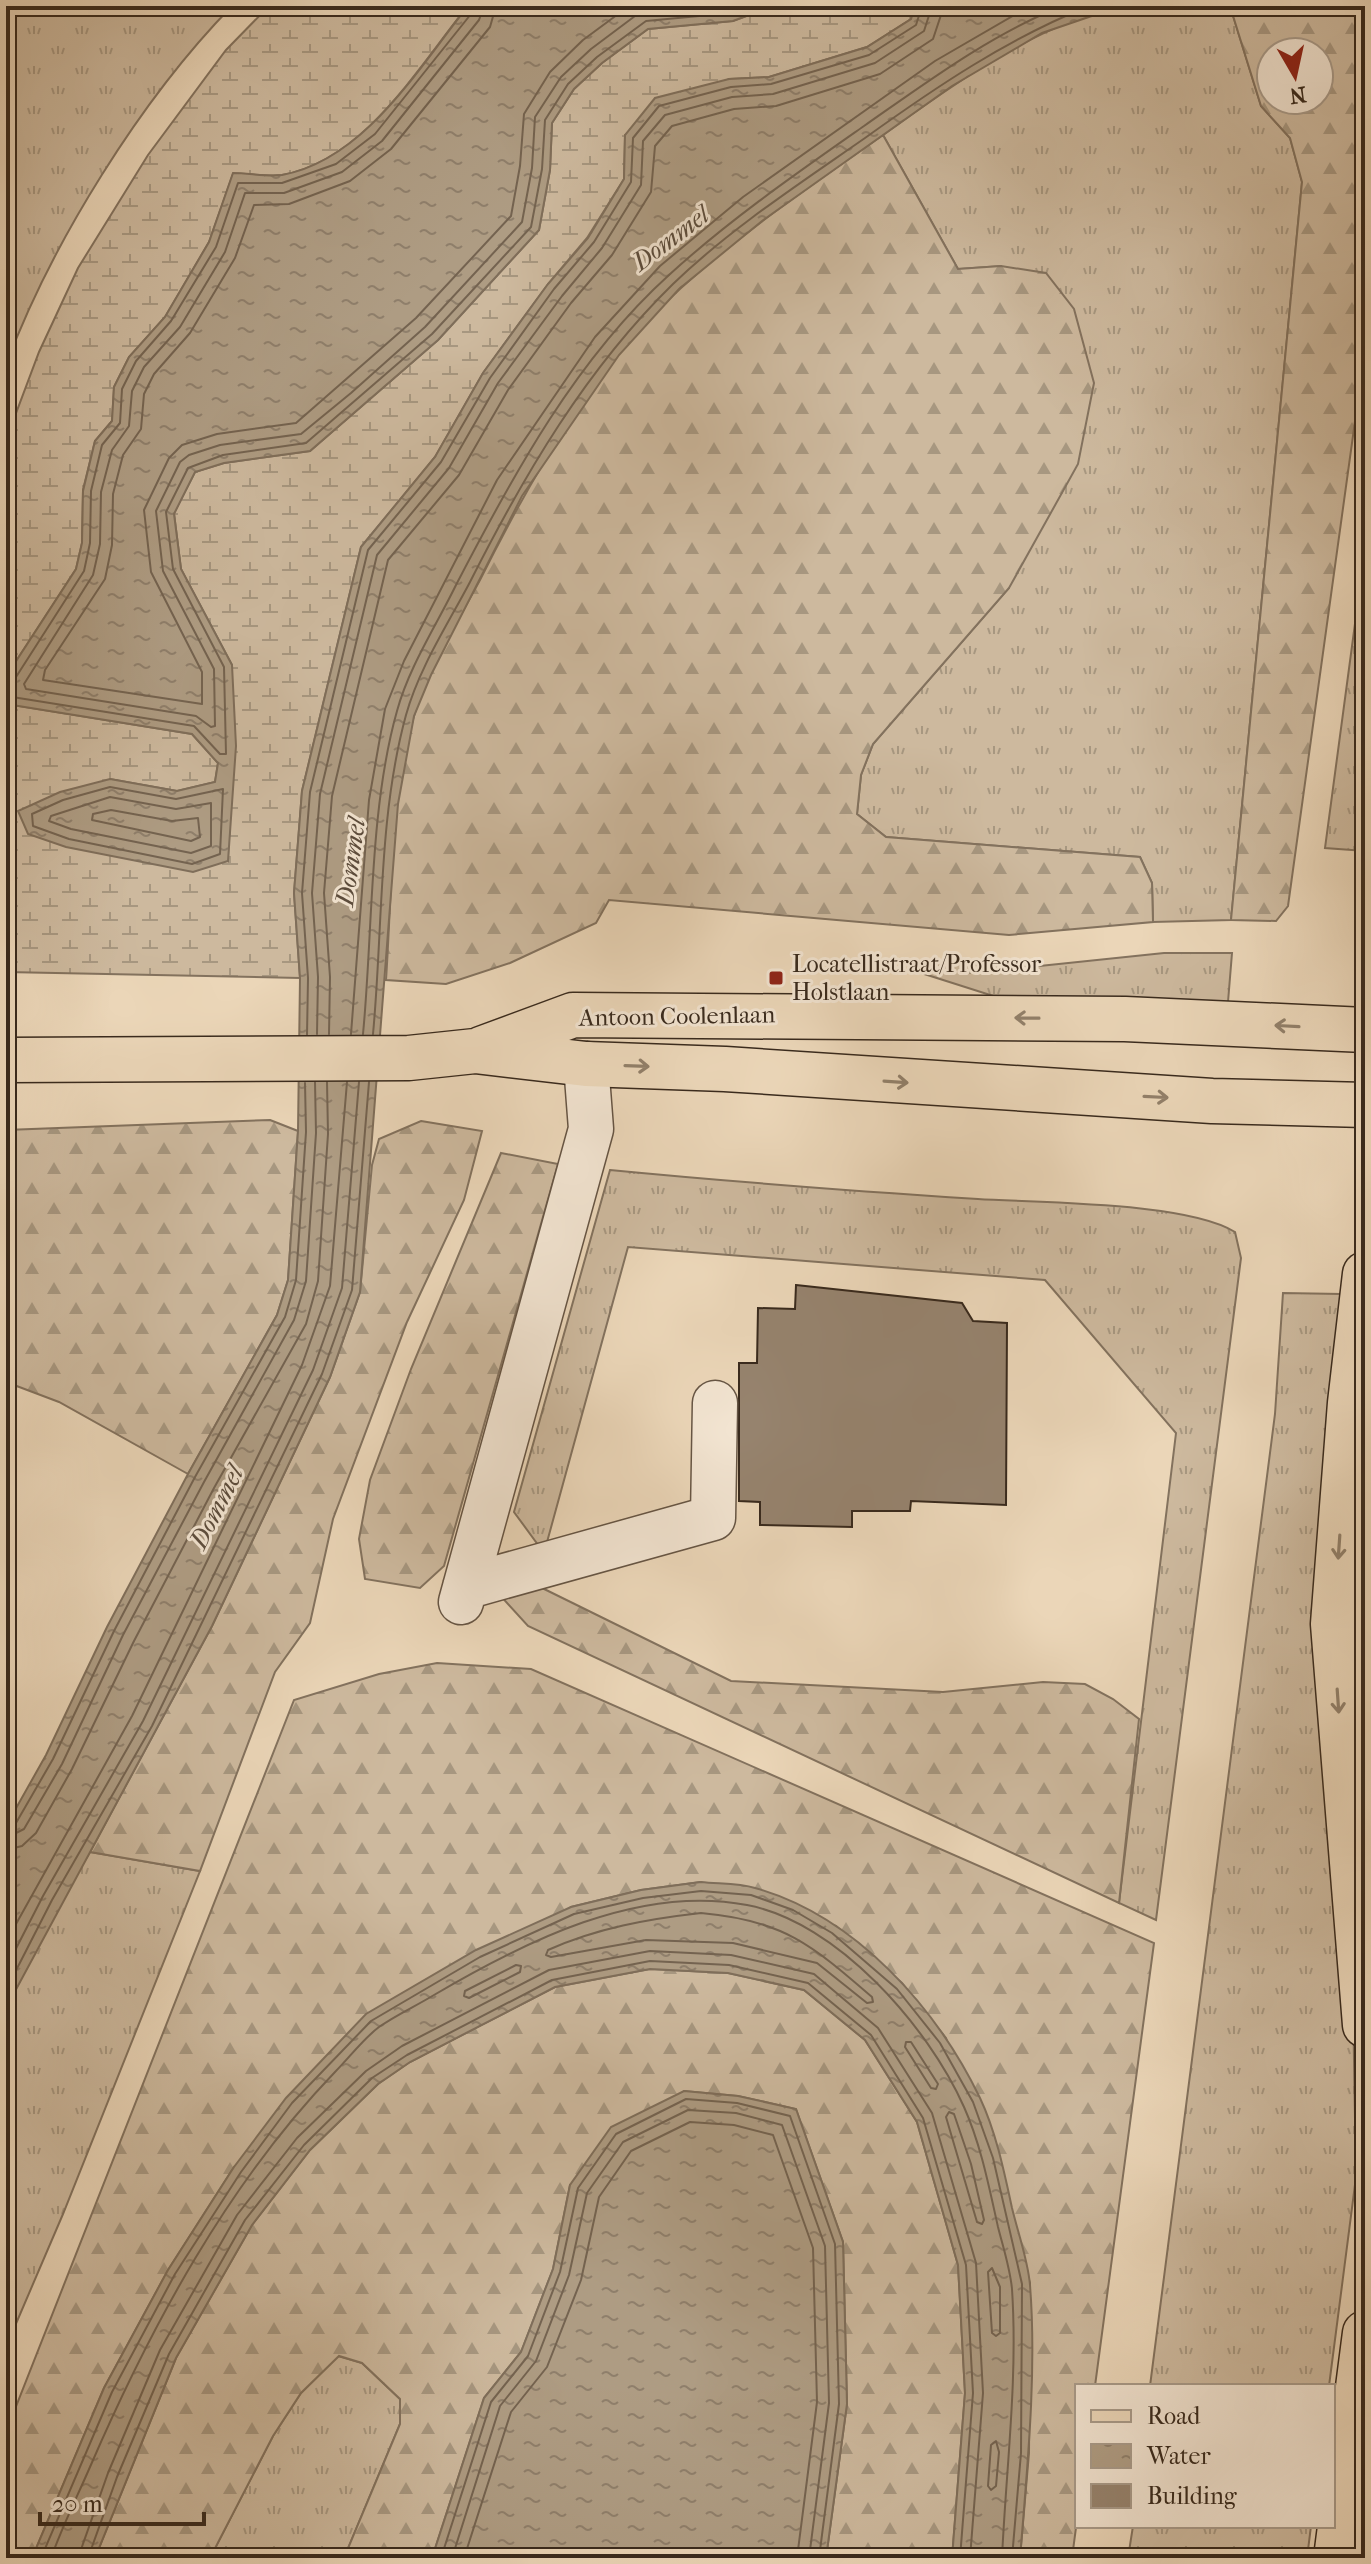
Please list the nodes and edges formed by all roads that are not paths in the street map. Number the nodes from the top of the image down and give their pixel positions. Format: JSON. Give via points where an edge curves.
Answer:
{"nodes":[{"id":1,"x":1365,"y":1030,"type":"edge"},
{"id":2,"x":475,"y":1051,"type":"junction"},
{"id":3,"x":6,"y":1060,"type":"edge"},
{"id":4,"x":586,"y":1064,"type":"junction"},
{"id":5,"x":1365,"y":1105,"type":"edge"},
{"id":6,"x":1365,"y":1274,"type":"edge"},
{"id":7,"x":715,"y":1403,"type":"dead end"},
{"id":8,"x":1365,"y":2025,"type":"edge"},
{"id":9,"x":1365,"y":2333,"type":"edge"},
{"id":10,"x":1336,"y":2558,"type":"edge"}],
"edges":[{"from":1,"to":2,"type":"main road","name":"Antoon Coolenlaan","one_way":true,"via":[[1125,1019],[573,1015]]},
{"from":2,"to":3,"type":"main road","name":"Antoon Coolenlaan","via":[[409,1058]]},
{"from":2,"to":4,"type":"main road","name":"Antoon Coolenlaan"},
{"from":4,"to":5,"type":"main road","name":"Antoon Coolenlaan","one_way":true,"via":[[1212,1101]]},
{"from":4,"to":7,"type":"street","via":[[591,1129],[463,1595],[713,1518]]},
{"from":6,"to":8,"type":"main road","one_way":true,"via":[[1333,1624]]},
{"from":9,"to":10,"type":"main road"}]}
